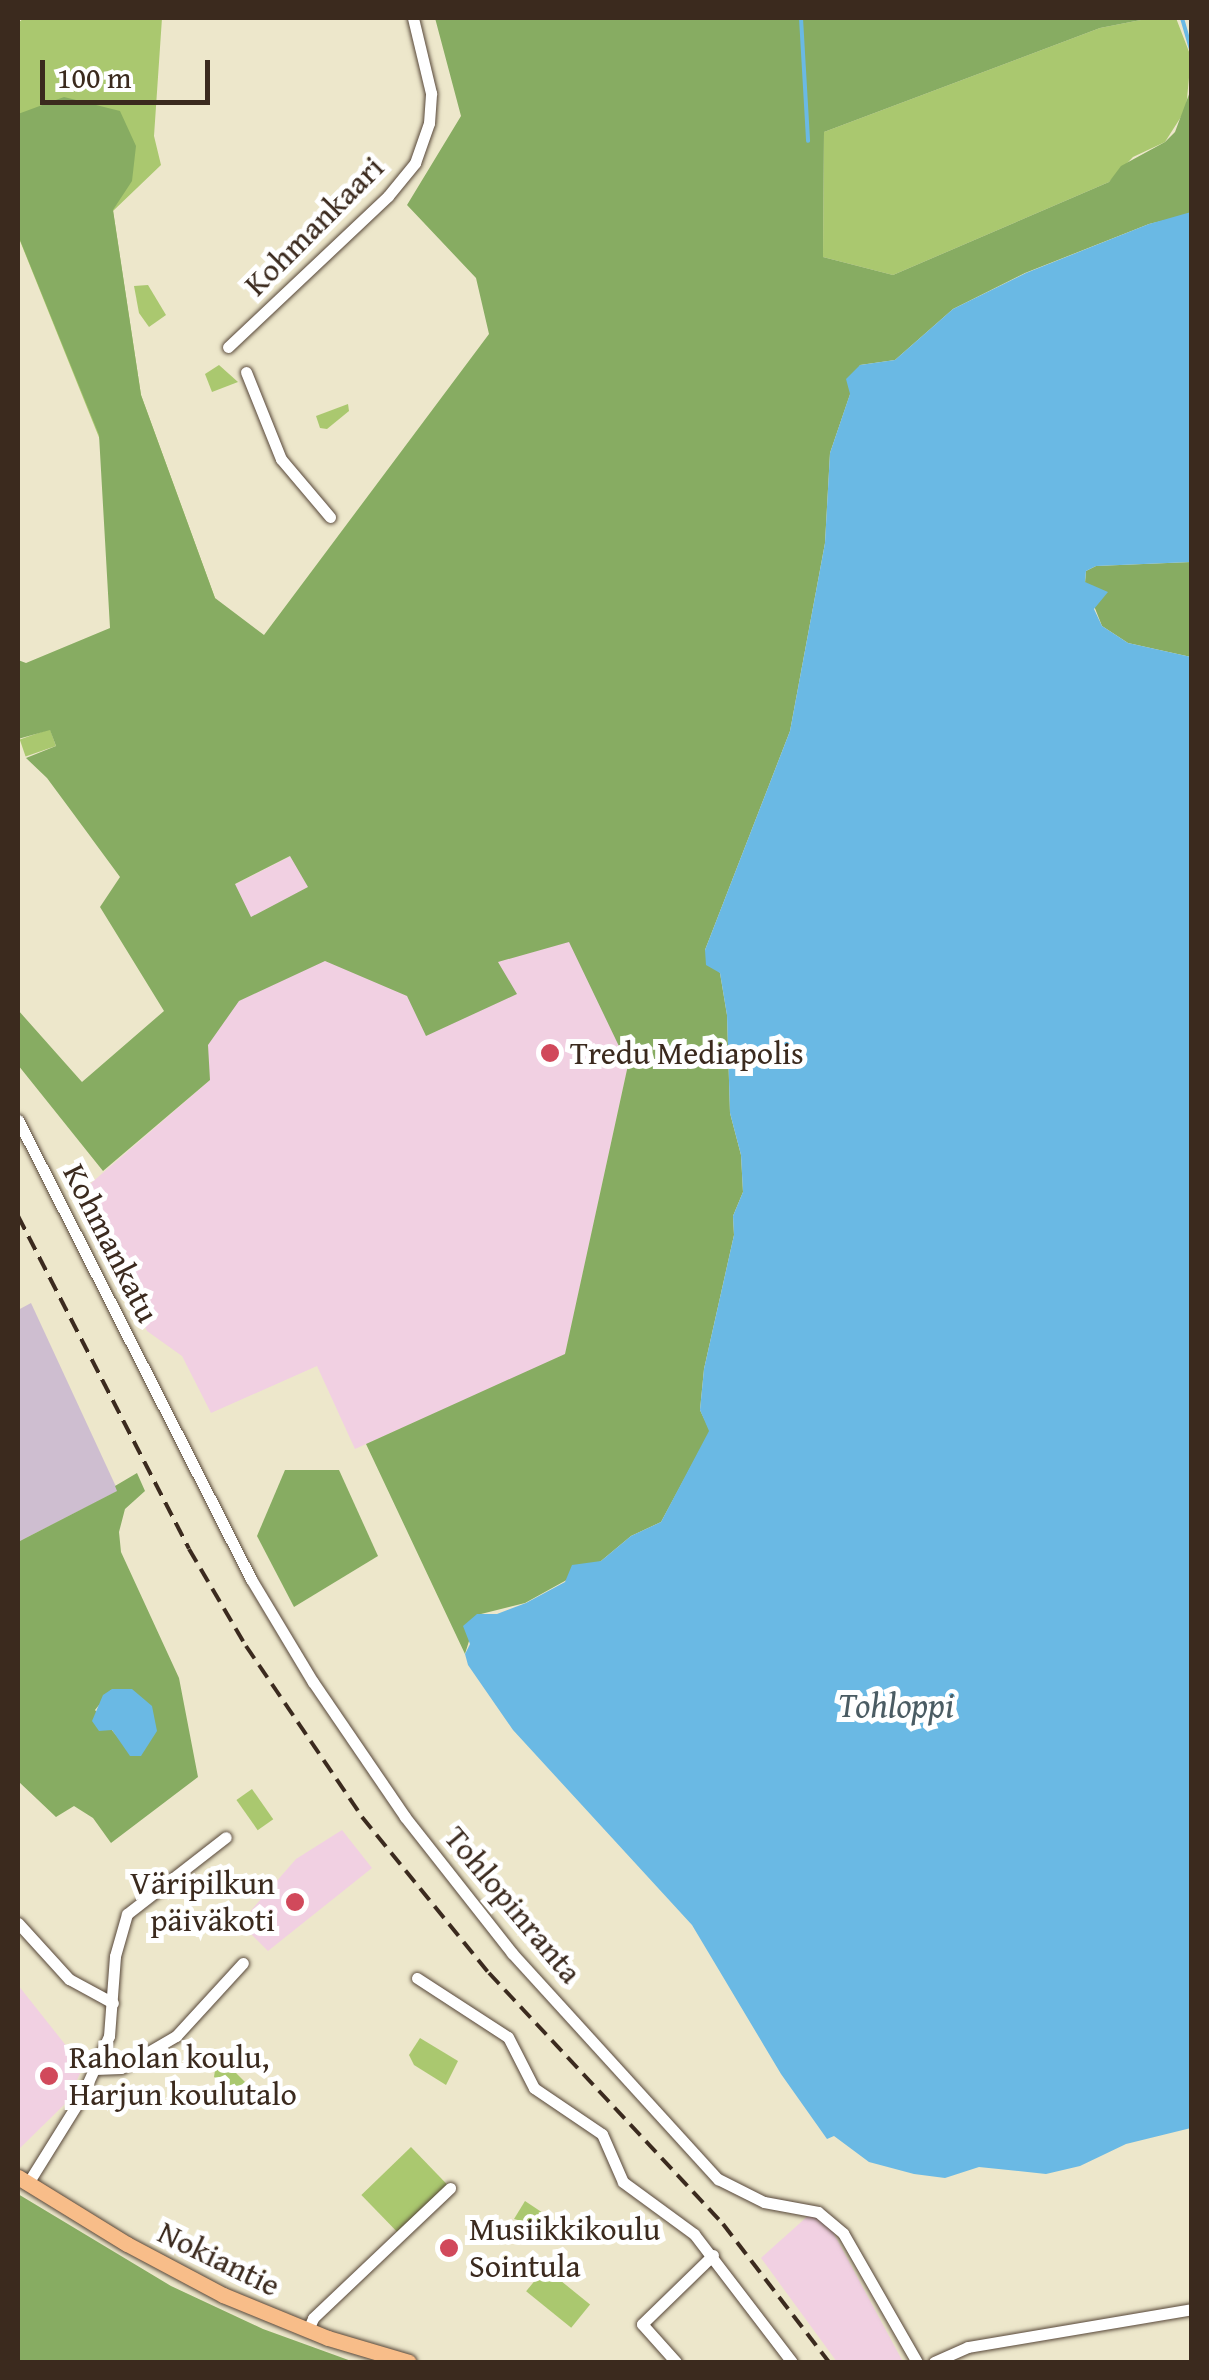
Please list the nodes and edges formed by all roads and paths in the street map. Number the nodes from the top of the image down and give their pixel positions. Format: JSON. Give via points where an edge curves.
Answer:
{"nodes":[{"id":1,"x":414,"y":18,"type":"edge"},
{"id":2,"x":228,"y":347,"type":"dead end"},
{"id":3,"x":246,"y":372,"type":"dead end"},
{"id":4,"x":330,"y":517,"type":"dead end"},
{"id":5,"x":18,"y":1120,"type":"edge"},
{"id":6,"x":156,"y":1392,"type":"joint"},
{"id":7,"x":226,"y":1837,"type":"dead end"},
{"id":8,"x":18,"y":1923,"type":"edge"},
{"id":9,"x":243,"y":1963,"type":"dead end"},
{"id":10,"x":417,"y":1978,"type":"dead end"},
{"id":11,"x":113,"y":2003,"type":"junction"},
{"id":12,"x":96,"y":2068,"type":"junction"},
{"id":13,"x":22,"y":2180,"type":"edge"},
{"id":14,"x":450,"y":2188,"type":"dead end"},
{"id":15,"x":713,"y":2255,"type":"junction"},
{"id":16,"x":1192,"y":2309,"type":"edge"},
{"id":17,"x":308,"y":2330,"type":"junction"},
{"id":18,"x":960,"y":2356,"type":"edge"},
{"id":19,"x":409,"y":2362,"type":"edge"},
{"id":20,"x":676,"y":2362,"type":"edge"},
{"id":21,"x":792,"y":2362,"type":"edge"},
{"id":22,"x":917,"y":2362,"type":"edge"},
{"id":23,"x":934,"y":2362,"type":"edge"}],
"edges":[{"from":1,"to":2,"type":"street","name":"Kohmankaari","via":[[431,94],[415,163]]},
{"from":3,"to":4,"type":"street","via":[[281,458]]},
{"from":5,"to":6,"type":"street","name":"Kohmankatu"},
{"from":6,"to":22,"type":"street","name":"Tohlopinranta","via":[[244,1567],[313,1682],[481,1914],[718,2179],[764,2202],[818,2212],[843,2234]]},
{"from":7,"to":11,"type":"street","via":[[128,1914],[115,1956]]},
{"from":8,"to":11,"type":"street","via":[[70,1979]]},
{"from":9,"to":12,"type":"street","via":[[176,2036],[121,2068]]},
{"from":10,"to":15,"type":"street","via":[[508,2037],[534,2088],[602,2134],[623,2182]]},
{"from":11,"to":12,"type":"street"},
{"from":12,"to":13,"type":"street"},
{"from":13,"to":17,"type":"main road","name":"Nokiantie","via":[[174,2270]]},
{"from":14,"to":17,"type":"street"},
{"from":15,"to":20,"type":"street","via":[[642,2324]]},
{"from":15,"to":21,"type":"street"},
{"from":16,"to":18,"type":"street"},
{"from":17,"to":19,"type":"main road","name":"Nokiantie"},
{"from":18,"to":23,"type":"street"}]}
